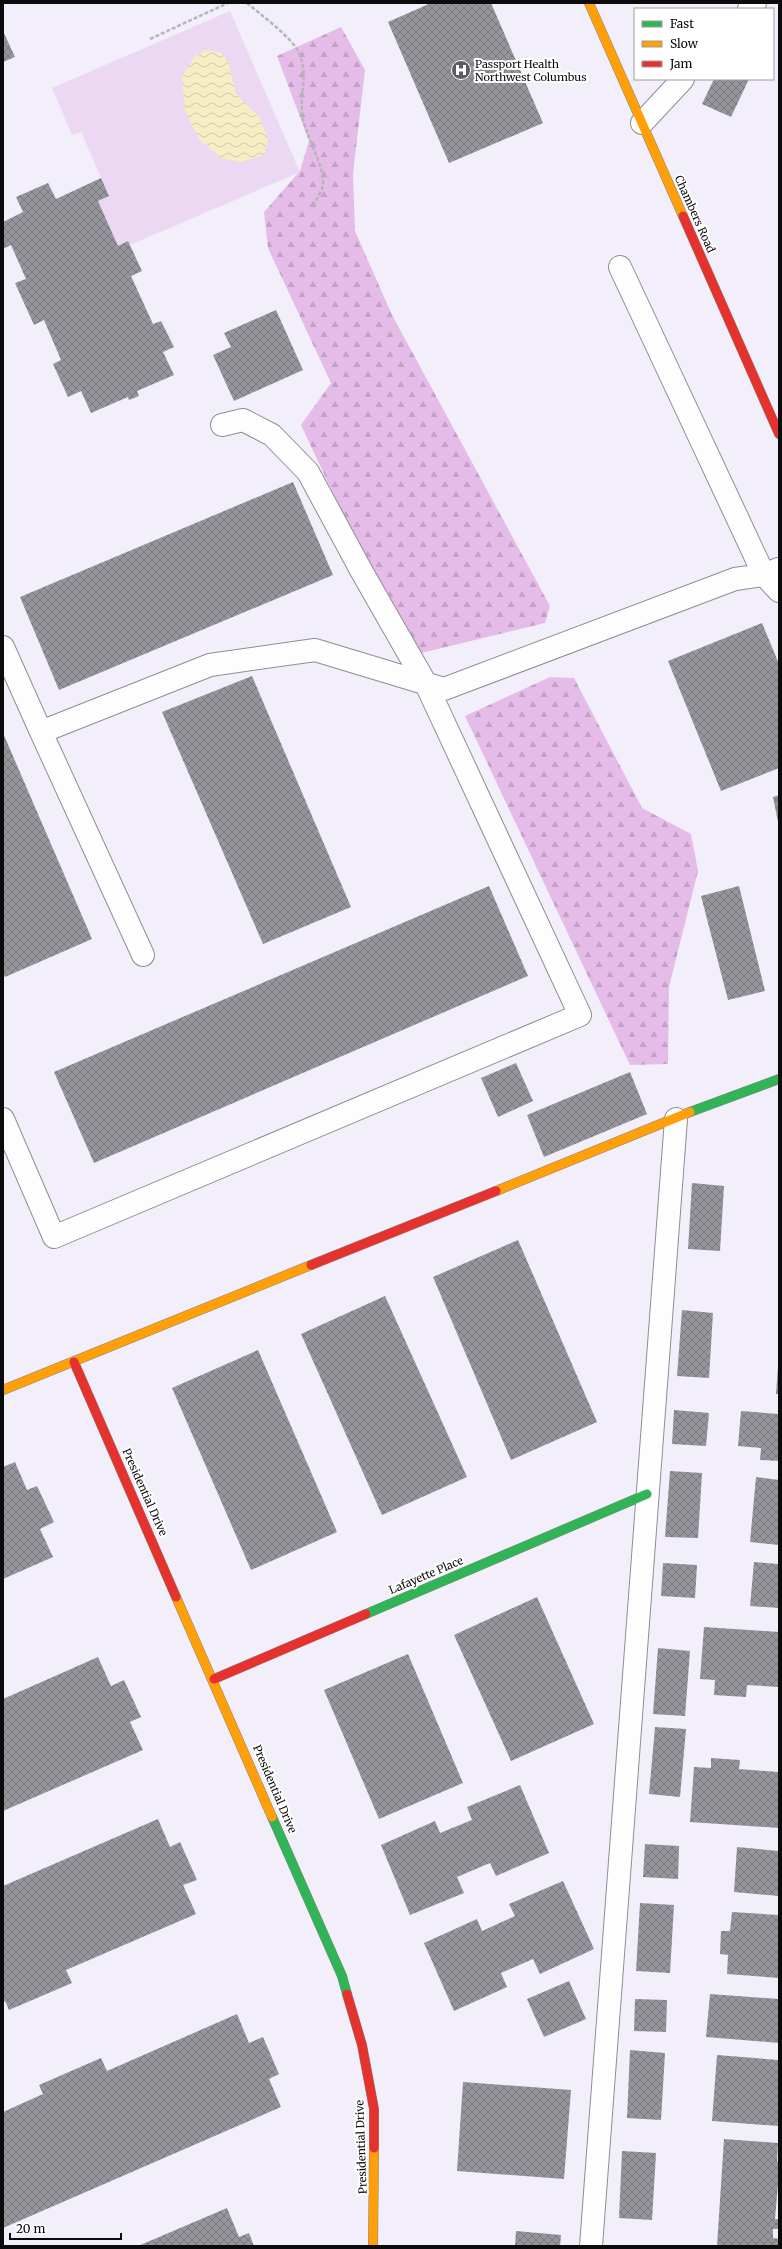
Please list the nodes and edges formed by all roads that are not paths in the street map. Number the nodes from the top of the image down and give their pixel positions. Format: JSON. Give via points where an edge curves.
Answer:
{"nodes":[{"id":1,"x":589,"y":3,"type":"edge"},
{"id":2,"x":682,"y":80,"type":"edge"},
{"id":3,"x":642,"y":123,"type":"junction"},
{"id":4,"x":620,"y":267,"type":"dead end"},
{"id":5,"x":222,"y":425,"type":"dead end"},
{"id":6,"x":779,"y":434,"type":"edge"},
{"id":7,"x":772,"y":572,"type":"edge"},
{"id":8,"x":779,"y":591,"type":"edge"},
{"id":9,"x":3,"y":647,"type":"edge"},
{"id":10,"x":426,"y":684,"type":"junction"},
{"id":11,"x":41,"y":732,"type":"junction"},
{"id":12,"x":143,"y":955,"type":"dead end"},
{"id":13,"x":779,"y":1080,"type":"edge"},
{"id":14,"x":3,"y":1119,"type":"edge"},
{"id":15,"x":676,"y":1119,"type":"junction"},
{"id":16,"x":74,"y":1362,"type":"junction"},
{"id":17,"x":3,"y":1390,"type":"edge"},
{"id":18,"x":647,"y":1494,"type":"junction"},
{"id":19,"x":214,"y":1679,"type":"junction"},
{"id":20,"x":373,"y":2246,"type":"edge"},
{"id":21,"x":591,"y":2246,"type":"edge"}],
"edges":[{"from":1,"to":3,"type":"street","name":"Chambers Road"},
{"from":2,"to":3,"type":"lane"},
{"from":3,"to":6,"type":"street","name":"Chambers Road"},
{"from":4,"to":7,"type":"lane"},
{"from":5,"to":10,"type":"lane","via":[[243,420],[272,435],[308,472]]},
{"from":7,"to":8,"type":"lane"},
{"from":7,"to":10,"type":"lane","via":[[735,579],[444,689]]},
{"from":9,"to":11,"type":"lane"},
{"from":10,"to":11,"type":"lane","via":[[314,650],[210,665]]},
{"from":10,"to":14,"type":"lane","via":[[580,1015],[54,1237]]},
{"from":11,"to":12,"type":"lane"},
{"from":13,"to":15,"type":"street"},
{"from":15,"to":16,"type":"street"},
{"from":15,"to":18,"type":"lane"},
{"from":16,"to":17,"type":"street"},
{"from":16,"to":19,"type":"street","name":"Presidential Drive"},
{"from":18,"to":19,"type":"street","name":"Lafayette Place"},
{"from":18,"to":21,"type":"lane"},
{"from":19,"to":20,"type":"street","name":"Presidential Drive","via":[[342,1976],[362,2045],[374,2109]]}]}
